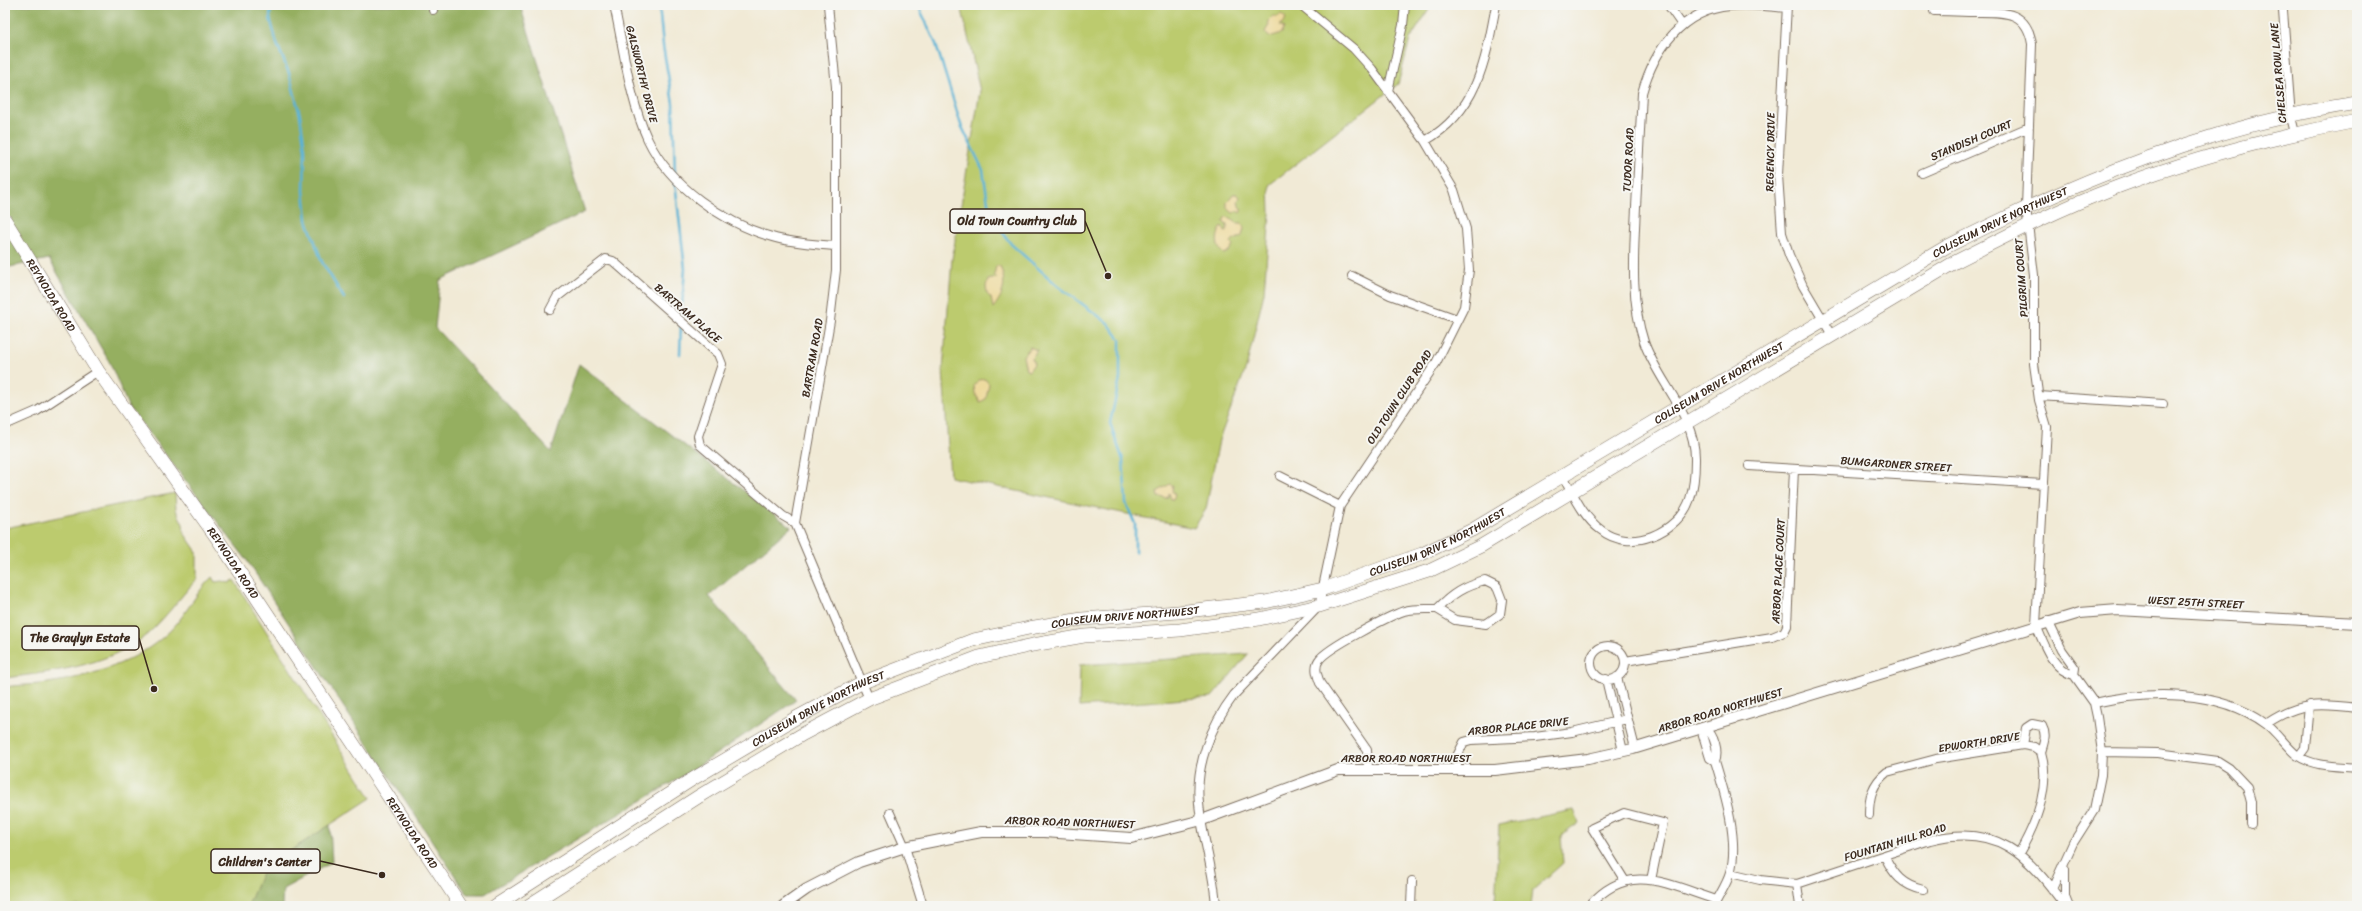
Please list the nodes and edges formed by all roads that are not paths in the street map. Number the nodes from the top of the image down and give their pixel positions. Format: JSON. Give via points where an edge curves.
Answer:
{"nodes":[{"id":1,"x":614,"y":5,"type":"edge"},
{"id":2,"x":828,"y":5,"type":"edge"},
{"id":3,"x":1301,"y":5,"type":"edge"},
{"id":4,"x":1406,"y":5,"type":"edge"},
{"id":5,"x":1496,"y":5,"type":"edge"},
{"id":6,"x":1668,"y":5,"type":"edge"},
{"id":7,"x":1786,"y":6,"type":"edge"},
{"id":8,"x":1934,"y":11,"type":"dead end"},
{"id":9,"x":2284,"y":11,"type":"dead end"},
{"id":10,"x":1682,"y":25,"type":"junction"},
{"id":11,"x":1388,"y":91,"type":"junction"},
{"id":12,"x":2357,"y":103,"type":"edge"},
{"id":13,"x":2291,"y":117,"type":"junction"},
{"id":14,"x":2357,"y":121,"type":"edge"},
{"id":15,"x":2029,"y":127,"type":"junction"},
{"id":16,"x":2295,"y":133,"type":"junction"},
{"id":17,"x":1425,"y":141,"type":"junction"},
{"id":18,"x":1922,"y":173,"type":"dead end"},
{"id":19,"x":2026,"y":206,"type":"junction"},
{"id":20,"x":5,"y":220,"type":"edge"},
{"id":21,"x":2028,"y":225,"type":"junction"},
{"id":22,"x":834,"y":246,"type":"junction"},
{"id":23,"x":1352,"y":276,"type":"dead end"},
{"id":24,"x":550,"y":310,"type":"dead end"},
{"id":25,"x":1457,"y":320,"type":"junction"},
{"id":26,"x":1824,"y":321,"type":"junction"},
{"id":27,"x":1832,"y":335,"type":"junction"},
{"id":28,"x":98,"y":371,"type":"junction"},
{"id":29,"x":2038,"y":396,"type":"junction"},
{"id":30,"x":2163,"y":404,"type":"dead end"},
{"id":31,"x":1678,"y":407,"type":"junction"},
{"id":32,"x":7,"y":422,"type":"edge"},
{"id":33,"x":1687,"y":422,"type":"junction"},
{"id":34,"x":1748,"y":466,"type":"dead end"},
{"id":35,"x":1794,"y":468,"type":"junction"},
{"id":36,"x":1280,"y":476,"type":"dead end"},
{"id":37,"x":1563,"y":476,"type":"junction"},
{"id":38,"x":2043,"y":484,"type":"junction"},
{"id":39,"x":1572,"y":491,"type":"junction"},
{"id":40,"x":1340,"y":506,"type":"junction"},
{"id":41,"x":795,"y":523,"type":"junction"},
{"id":42,"x":1323,"y":589,"type":"junction"},
{"id":43,"x":1319,"y":606,"type":"junction"},
{"id":44,"x":1437,"y":609,"type":"junction"},
{"id":45,"x":2048,"y":621,"type":"junction"},
{"id":46,"x":2357,"y":623,"type":"edge"},
{"id":47,"x":2036,"y":625,"type":"junction"},
{"id":48,"x":2059,"y":645,"type":"junction"},
{"id":49,"x":2047,"y":651,"type":"junction"},
{"id":50,"x":1625,"y":661,"type":"junction"},
{"id":51,"x":2074,"y":675,"type":"junction"},
{"id":52,"x":1617,"y":677,"type":"junction"},
{"id":53,"x":1606,"y":680,"type":"junction"},
{"id":54,"x":861,"y":683,"type":"junction"},
{"id":55,"x":869,"y":699,"type":"junction"},
{"id":56,"x":2094,"y":703,"type":"junction"},
{"id":57,"x":2309,"y":705,"type":"junction"},
{"id":58,"x":2357,"y":708,"type":"edge"},
{"id":59,"x":1627,"y":719,"type":"junction"},
{"id":60,"x":1616,"y":722,"type":"junction"},
{"id":61,"x":2266,"y":724,"type":"junction"},
{"id":62,"x":1706,"y":728,"type":"junction"},
{"id":63,"x":2022,"y":745,"type":"junction"},
{"id":64,"x":1635,"y":748,"type":"junction"},
{"id":65,"x":1624,"y":751,"type":"junction"},
{"id":66,"x":2042,"y":752,"type":"junction"},
{"id":67,"x":2102,"y":752,"type":"junction"},
{"id":68,"x":2299,"y":756,"type":"junction"},
{"id":69,"x":1368,"y":768,"type":"junction"},
{"id":70,"x":2357,"y":768,"type":"edge"},
{"id":71,"x":1457,"y":770,"type":"junction"},
{"id":72,"x":890,"y":813,"type":"dead end"},
{"id":73,"x":1869,"y":815,"type":"dead end"},
{"id":74,"x":1202,"y":820,"type":"junction"},
{"id":75,"x":2251,"y":824,"type":"dead end"},
{"id":76,"x":905,"y":847,"type":"junction"},
{"id":77,"x":2019,"y":853,"type":"junction"},
{"id":78,"x":1885,"y":857,"type":"junction"},
{"id":79,"x":2066,"y":862,"type":"junction"},
{"id":80,"x":1730,"y":873,"type":"junction"},
{"id":81,"x":1651,"y":880,"type":"junction"},
{"id":82,"x":1412,"y":881,"type":"dead end"},
{"id":83,"x":1625,"y":881,"type":"junction"},
{"id":84,"x":1797,"y":884,"type":"junction"},
{"id":85,"x":2052,"y":889,"type":"junction"},
{"id":86,"x":1923,"y":890,"type":"dead end"},
{"id":87,"x":1715,"y":903,"type":"edge"},
{"id":88,"x":461,"y":906,"type":"edge"},
{"id":89,"x":495,"y":906,"type":"edge"},
{"id":90,"x":528,"y":906,"type":"edge"},
{"id":91,"x":783,"y":906,"type":"edge"},
{"id":92,"x":923,"y":906,"type":"edge"},
{"id":93,"x":1216,"y":906,"type":"edge"},
{"id":94,"x":1411,"y":906,"type":"edge"},
{"id":95,"x":1589,"y":906,"type":"edge"},
{"id":96,"x":1800,"y":906,"type":"edge"},
{"id":97,"x":2065,"y":906,"type":"edge"},
{"id":98,"x":2069,"y":906,"type":"edge"}],
"edges":[{"from":1,"to":22,"type":"street","name":"GALSWORTHY DRIVE","via":[[641,121],[654,150],[675,177],[714,212],[757,232],[788,240]]},
{"from":2,"to":22,"type":"street","name":"BARTRAM ROAD","via":[[836,87]]},
{"from":3,"to":11,"type":"street","name":"OLD TOWN CLUB ROAD","via":[[1354,49]]},
{"from":4,"to":11,"type":"street"},
{"from":5,"to":17,"type":"street","via":[[1484,65],[1474,90],[1451,122]]},
{"from":6,"to":10,"type":"street"},
{"from":7,"to":10,"type":"street","name":"TUDOR ROAD","via":[[1719,7],[1704,12]]},
{"from":7,"to":26,"type":"street","name":"REGENCY DRIVE","via":[[1778,175],[1782,233],[1794,267]]},
{"from":8,"to":15,"type":"street","name":"PILGRIM COURT","via":[[2002,12],[2024,22],[2032,44]]},
{"from":9,"to":13,"type":"street","name":"CHELSEA ROW LANE"},
{"from":10,"to":31,"type":"street","name":"TUDOR ROAD","via":[[1662,46],[1649,70],[1642,92],[1634,293],[1645,342]]},
{"from":11,"to":17,"type":"street","name":"OLD TOWN CLUB ROAD"},
{"from":12,"to":13,"type":"main road","name":"COLISEUM DRIVE NORTHWEST"},
{"from":13,"to":16,"type":"street","name":"CHELSEA ROW LANE"},
{"from":13,"to":19,"type":"main road","name":"COLISEUM DRIVE NORTHWEST","via":[[2216,135],[2110,170]]},
{"from":14,"to":16,"type":"main road","name":"COLISEUM DRIVE NORTHWEST"},
{"from":15,"to":18,"type":"street","name":"STANDISH COURT"},
{"from":15,"to":19,"type":"street","name":"PILGRIM COURT"},
{"from":16,"to":21,"type":"main road","name":"COLISEUM DRIVE NORTHWEST","via":[[2167,169]]},
{"from":17,"to":25,"type":"street","name":"OLD TOWN CLUB ROAD","via":[[1454,190],[1466,230],[1469,270],[1464,307]]},
{"from":19,"to":21,"type":"street","name":"PILGRIM COURT"},
{"from":19,"to":26,"type":"main road","name":"COLISEUM DRIVE NORTHWEST","via":[[1946,247]]},
{"from":20,"to":28,"type":"main road","name":"REYNOLDA ROAD"},
{"from":21,"to":27,"type":"main road","name":"COLISEUM DRIVE NORTHWEST","via":[[1955,262]]},
{"from":21,"to":29,"type":"street","name":"PILGRIM COURT","via":[[2034,275],[2034,364]]},
{"from":22,"to":41,"type":"street","name":"BARTRAM ROAD","via":[[836,270],[830,321]]},
{"from":23,"to":25,"type":"street","via":[[1390,295]]},
{"from":24,"to":41,"type":"street","name":"BARTRAM PLACE","via":[[557,297],[606,259],[613,261],[718,354],[722,364],[698,436],[700,445],[783,516]]},
{"from":25,"to":40,"type":"street","name":"OLD TOWN CLUB ROAD","via":[[1436,362]]},
{"from":26,"to":27,"type":"street","name":"REGENCY DRIVE"},
{"from":26,"to":31,"type":"main road","name":"COLISEUM DRIVE NORTHWEST"},
{"from":27,"to":33,"type":"main road","name":"COLISEUM DRIVE NORTHWEST"},
{"from":28,"to":32,"type":"street","via":[[37,411]]},
{"from":28,"to":88,"type":"main road","name":"REYNOLDA ROAD","via":[[217,538]]},
{"from":29,"to":30,"type":"street"},
{"from":29,"to":38,"type":"street","name":"PILGRIM COURT","via":[[2047,427]]},
{"from":31,"to":33,"type":"street","name":"TUDOR ROAD"},
{"from":31,"to":37,"type":"main road","name":"COLISEUM DRIVE NORTHWEST"},
{"from":33,"to":39,"type":"main road","name":"COLISEUM DRIVE NORTHWEST"},
{"from":33,"to":39,"type":"street","name":"TUDOR ROAD","via":[[1694,444],[1692,492],[1685,510],[1669,527],[1640,539],[1616,538],[1601,531],[1592,523]]},
{"from":34,"to":35,"type":"street","name":"BUMGARDNER STREET"},
{"from":35,"to":38,"type":"street","name":"BUMGARDNER STREET"},
{"from":35,"to":50,"type":"street","name":"ARBOR PLACE COURT","via":[[1787,626],[1784,632],[1772,637]]},
{"from":36,"to":40,"type":"street"},
{"from":37,"to":39,"type":"street","name":"TUDOR ROAD"},
{"from":37,"to":42,"type":"main road","name":"COLISEUM DRIVE NORTHWEST","via":[[1444,544]]},
{"from":38,"to":47,"type":"street","name":"PILGRIM COURT"},
{"from":39,"to":43,"type":"main road","name":"COLISEUM DRIVE NORTHWEST","via":[[1481,546],[1429,570]]},
{"from":40,"to":42,"type":"street","name":"OLD TOWN CLUB ROAD"},
{"from":41,"to":54,"type":"street"},
{"from":42,"to":43,"type":"street","name":"OLD TOWN CLUB ROAD"},
{"from":42,"to":54,"type":"main road","name":"COLISEUM DRIVE NORTHWEST","via":[[1265,602],[1082,619],[1029,628],[973,640]]},
{"from":43,"to":55,"type":"main road","name":"COLISEUM DRIVE NORTHWEST","via":[[1259,619],[1180,630],[1084,636],[1033,645],[978,657]]},
{"from":43,"to":74,"type":"street","via":[[1224,708],[1203,758],[1198,794]]},
{"from":44,"to":44,"type":"street","via":[[1455,620],[1486,624],[1500,614],[1502,600],[1498,587],[1485,581],[1469,584],[1454,593]]},
{"from":44,"to":69,"type":"street","via":[[1415,608],[1389,617],[1337,645],[1324,654],[1317,664],[1320,683],[1367,750]]},
{"from":45,"to":46,"type":"street","name":"WEST 25TH STREET","via":[[2080,613],[2118,610]]},
{"from":45,"to":47,"type":"street","name":"WEST 25TH STREET"},
{"from":45,"to":48,"type":"street"},
{"from":47,"to":49,"type":"street"},
{"from":47,"to":62,"type":"street","name":"ARBOR ROAD NORTHWEST"},
{"from":48,"to":49,"type":"street"},
{"from":48,"to":51,"type":"street","via":[[2075,668]]},
{"from":49,"to":51,"type":"street","via":[[2064,673]]},
{"from":50,"to":52,"type":"street","via":[[1624,670]]},
{"from":50,"to":53,"type":"street","via":[[1623,654],[1614,647],[1598,649],[1592,658],[1593,670],[1600,678]]},
{"from":51,"to":56,"type":"street"},
{"from":52,"to":53,"type":"street"},
{"from":52,"to":59,"type":"street"},
{"from":53,"to":60,"type":"street"},
{"from":54,"to":55,"type":"street"},
{"from":54,"to":89,"type":"main road","name":"COLISEUM DRIVE NORTHWEST","via":[[691,780]]},
{"from":55,"to":90,"type":"main road","name":"COLISEUM DRIVE NORTHWEST","via":[[803,734],[701,795]]},
{"from":56,"to":61,"type":"street","via":[[2128,695],[2206,698],[2230,705]]},
{"from":56,"to":67,"type":"street"},
{"from":57,"to":58,"type":"street","via":[[2328,704]]},
{"from":57,"to":61,"type":"street","via":[[2284,712]]},
{"from":57,"to":68,"type":"street","via":[[2304,748]]},
{"from":59,"to":60,"type":"street","name":"ARBOR PLACE DRIVE"},
{"from":59,"to":64,"type":"street"},
{"from":60,"to":65,"type":"street"},
{"from":60,"to":71,"type":"street","name":"ARBOR PLACE DRIVE","via":[[1535,737],[1464,742],[1459,749]]},
{"from":61,"to":68,"type":"street"},
{"from":62,"to":64,"type":"street","name":"ARBOR ROAD NORTHWEST"},
{"from":62,"to":80,"type":"street","via":[[1711,732],[1717,756],[1715,761],[1728,810],[1732,860]]},
{"from":63,"to":66,"type":"street","name":"EPWORTH DRIVE","via":[[2034,747]]},
{"from":63,"to":66,"type":"street","via":[[2026,728],[2032,724],[2042,726],[2045,740]]},
{"from":63,"to":73,"type":"street","name":"EPWORTH DRIVE","via":[[1936,759],[1887,772],[1870,794]]},
{"from":64,"to":65,"type":"street","name":"ARBOR ROAD NORTHWEST"},
{"from":65,"to":71,"type":"street","name":"ARBOR ROAD NORTHWEST","via":[[1543,766]]},
{"from":66,"to":77,"type":"street","via":[[2044,771],[2039,810]]},
{"from":67,"to":75,"type":"street","via":[[2158,753],[2218,761],[2229,768],[2247,787],[2251,802]]},
{"from":67,"to":79,"type":"street","via":[[2101,776],[2094,810]]},
{"from":68,"to":70,"type":"street","via":[[2324,765]]},
{"from":69,"to":71,"type":"street","name":"ARBOR ROAD NORTHWEST"},
{"from":69,"to":74,"type":"street","name":"ARBOR ROAD NORTHWEST","via":[[1338,770],[1318,776]]},
{"from":72,"to":76,"type":"street"},
{"from":74,"to":76,"type":"street","name":"ARBOR ROAD NORTHWEST","via":[[1131,838],[989,831]]},
{"from":74,"to":93,"type":"street","via":[[1211,859]]},
{"from":76,"to":91,"type":"street","name":"ARBOR ROAD NORTHWEST","via":[[841,869]]},
{"from":76,"to":92,"type":"street"},
{"from":77,"to":78,"type":"street","name":"FOUNTAIN HILL ROAD","via":[[1984,836],[1964,834],[1930,840]]},
{"from":77,"to":85,"type":"street","name":"FOUNTAIN HILL ROAD"},
{"from":78,"to":84,"type":"street","name":"FOUNTAIN HILL ROAD"},
{"from":78,"to":86,"type":"street","via":[[1896,877],[1913,888]]},
{"from":79,"to":85,"type":"street"},
{"from":79,"to":98,"type":"street","via":[[2065,896]]},
{"from":80,"to":84,"type":"street","name":"FOUNTAIN HILL ROAD","via":[[1760,880]]},
{"from":80,"to":87,"type":"street"},
{"from":81,"to":83,"type":"street","via":[[1633,878]]},
{"from":81,"to":83,"type":"street","via":[[1663,823],[1624,813],[1592,828]]},
{"from":81,"to":87,"type":"street"},
{"from":82,"to":94,"type":"street"},
{"from":83,"to":95,"type":"street","via":[[1606,889]]},
{"from":84,"to":96,"type":"street"},
{"from":85,"to":97,"type":"street","name":"FOUNTAIN HILL ROAD"}]}
